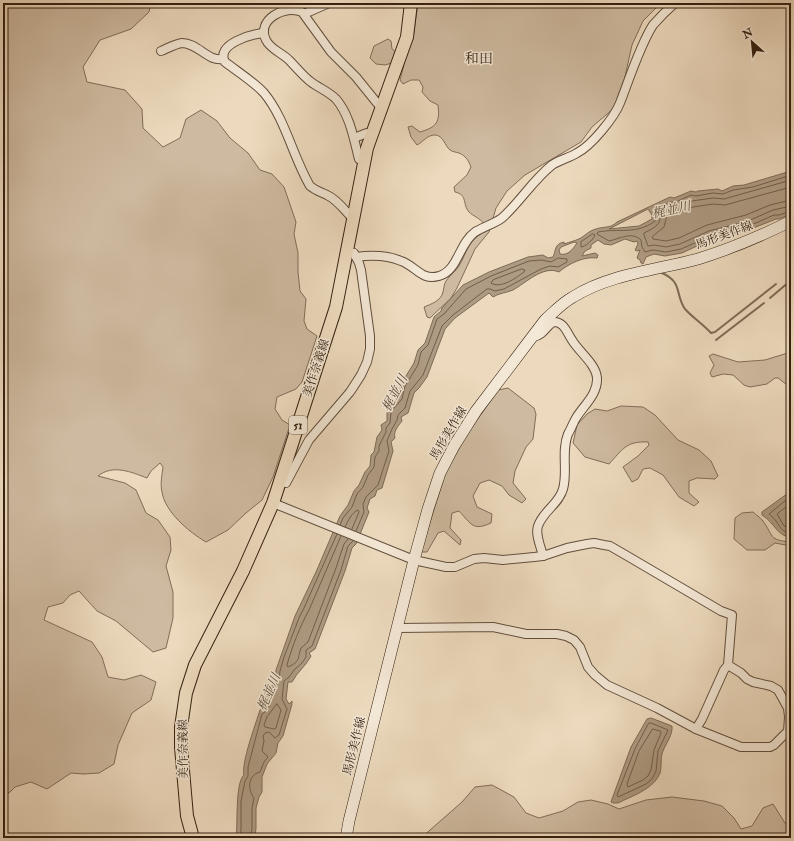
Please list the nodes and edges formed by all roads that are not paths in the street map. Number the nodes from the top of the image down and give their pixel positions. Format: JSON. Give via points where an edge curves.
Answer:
{"nodes":[{"id":1,"x":329,"y":3,"type":"edge"},
{"id":2,"x":411,"y":3,"type":"edge"},
{"id":3,"x":675,"y":3,"type":"edge"},
{"id":4,"x":304,"y":14,"type":"junction"},
{"id":5,"x":264,"y":33,"type":"junction"},
{"id":6,"x":161,"y":51,"type":"dead end"},
{"id":7,"x":223,"y":59,"type":"junction"},
{"id":8,"x":382,"y":107,"type":"junction"},
{"id":9,"x":371,"y":134,"type":"junction"},
{"id":10,"x":354,"y":138,"type":"junction"},
{"id":11,"x":364,"y":163,"type":"junction"},
{"id":12,"x":353,"y":219,"type":"junction"},
{"id":13,"x":791,"y":221,"type":"edge"},
{"id":14,"x":348,"y":247,"type":"junction"},
{"id":15,"x":356,"y":257,"type":"junction"},
{"id":16,"x":530,"y":338,"type":"junction"},
{"id":17,"x":280,"y":480,"type":"junction"},
{"id":18,"x":273,"y":503,"type":"junction"},
{"id":19,"x":543,"y":556,"type":"junction"},
{"id":20,"x":414,"y":560,"type":"junction"},
{"id":21,"x":397,"y":628,"type":"junction"},
{"id":22,"x":728,"y":665,"type":"junction"},
{"id":23,"x":788,"y":702,"type":"edge"},
{"id":24,"x":696,"y":729,"type":"junction"},
{"id":25,"x":193,"y":838,"type":"edge"},
{"id":26,"x":346,"y":838,"type":"edge"}],
"edges":[{"from":1,"to":4,"type":"street"},
{"from":2,"to":8,"type":"main road","name":"美作奈義線","number":"51","via":[[407,37]]},
{"from":3,"to":15,"type":"street","via":[[652,27],[645,39],[616,113],[585,148],[554,164],[500,219],[474,233],[444,274],[424,276],[404,261],[384,256]]},
{"from":4,"to":5,"type":"street","via":[[292,9],[280,12],[266,23]]},
{"from":4,"to":8,"type":"street","via":[[331,52]]},
{"from":5,"to":7,"type":"street","via":[[251,35],[230,45]]},
{"from":5,"to":10,"type":"street","via":[[271,46],[336,100]]},
{"from":6,"to":7,"type":"street","via":[[183,43],[192,45],[214,59]]},
{"from":7,"to":12,"type":"street","via":[[255,84],[273,106],[310,186],[335,200]]},
{"from":8,"to":9,"type":"main road","name":"美作奈義線","number":"51"},
{"from":9,"to":10,"type":"street"},
{"from":9,"to":11,"type":"main road","name":"美作奈義線","number":"51"},
{"from":10,"to":11,"type":"street","via":[[359,159]]},
{"from":11,"to":12,"type":"main road","name":"美作奈義線","number":"51"},
{"from":12,"to":14,"type":"main road","name":"美作奈義線","number":"51"},
{"from":13,"to":16,"type":"main road","name":"馬形美作線","via":[[725,250],[589,288],[558,308]]},
{"from":14,"to":15,"type":"street"},
{"from":14,"to":17,"type":"main road","name":"美作奈義線","number":"51","via":[[336,307]]},
{"from":15,"to":17,"type":"street","via":[[361,270],[370,336],[366,362],[350,392],[309,440],[286,482]]},
{"from":16,"to":19,"type":"street","via":[[540,335],[553,322],[561,324],[596,372],[597,379],[594,394],[576,418],[567,437],[564,487],[561,495],[543,515],[537,527]]},
{"from":16,"to":20,"type":"main road","name":"馬形美作線","via":[[476,411],[454,446],[440,473]]},
{"from":17,"to":18,"type":"main road","name":"美作奈義線","number":"51"},
{"from":18,"to":20,"type":"street"},
{"from":18,"to":25,"type":"main road","name":"美作奈義線","number":"51","via":[[243,571],[195,665],[186,693],[181,747],[187,816]]},
{"from":19,"to":20,"type":"street","via":[[503,560],[474,559],[446,567]]},
{"from":19,"to":22,"type":"street","via":[[594,543],[610,546],[732,615]]},
{"from":20,"to":21,"type":"main road","name":"馬形美作線"},
{"from":21,"to":24,"type":"street","via":[[493,627],[526,634],[566,636],[580,647],[588,668],[608,685]]},
{"from":21,"to":26,"type":"main road","name":"馬形美作線"},
{"from":22,"to":23,"type":"street","via":[[747,679],[778,690]]},
{"from":22,"to":24,"type":"street"},
{"from":23,"to":24,"type":"street","via":[[788,731],[770,747],[741,747]]}]}
